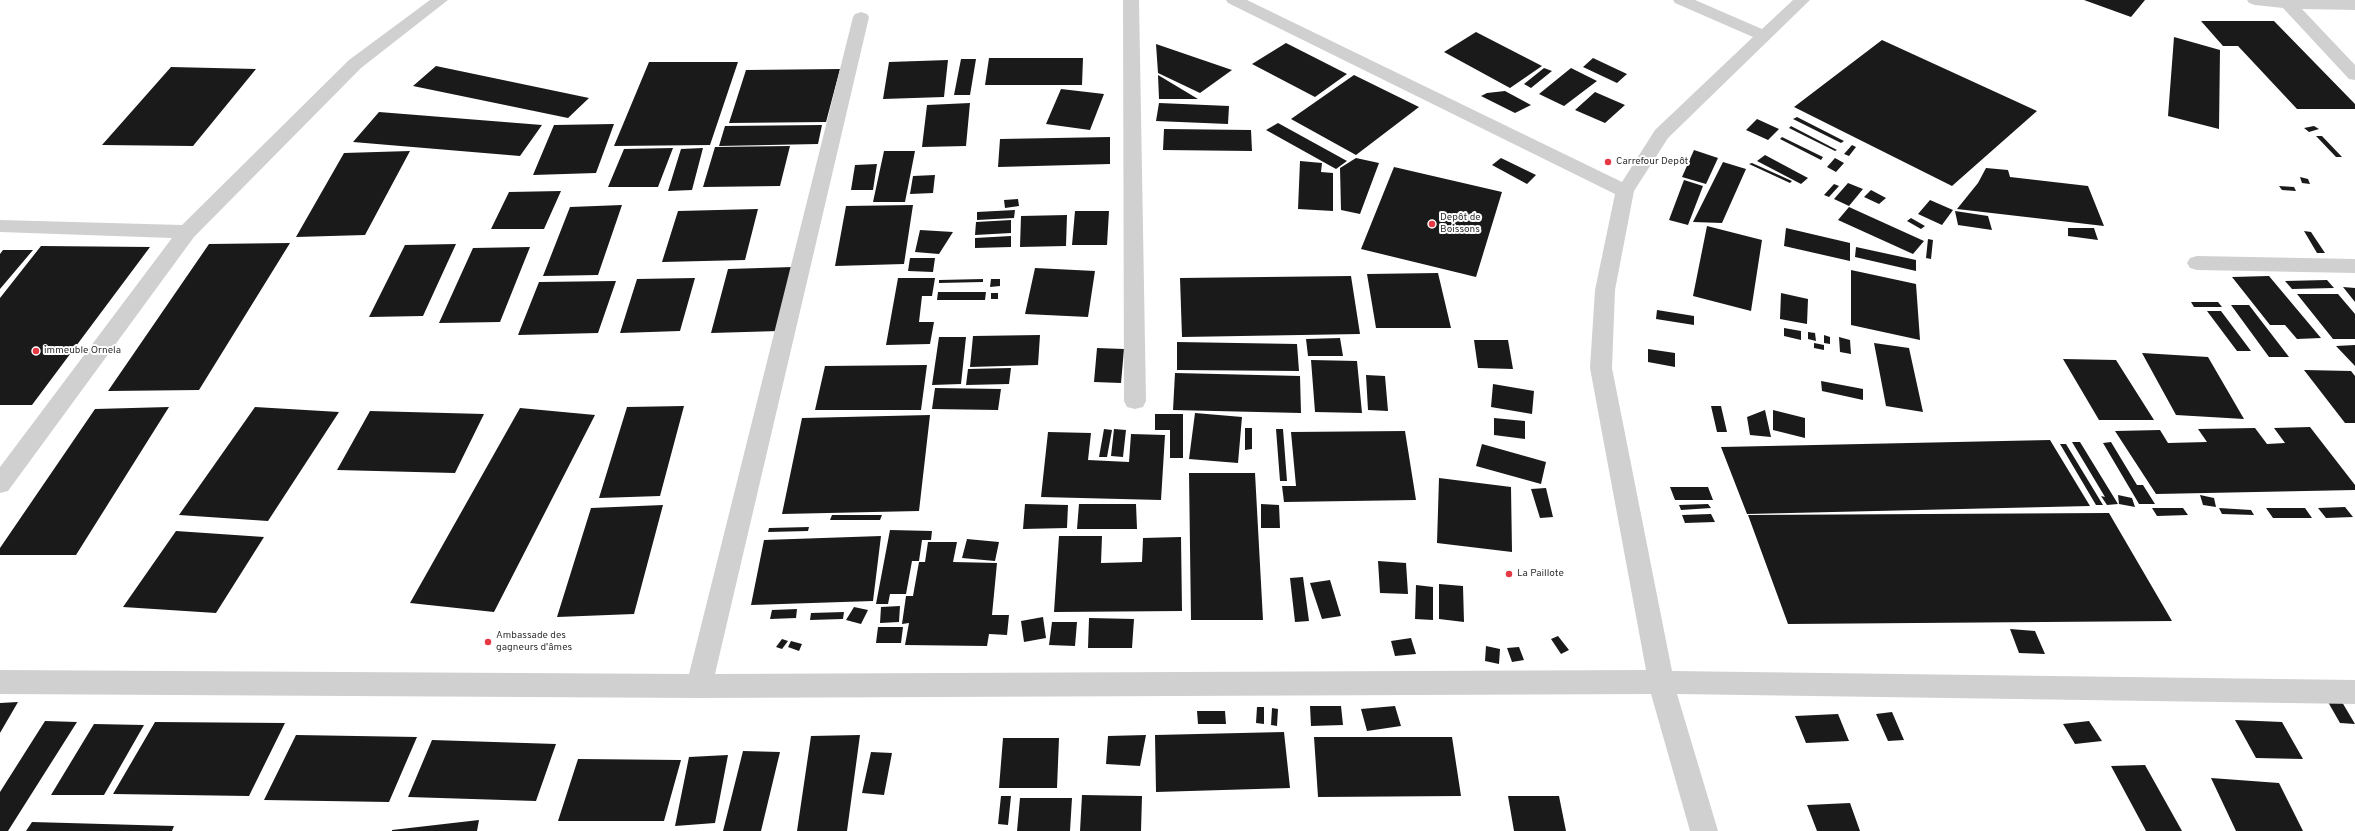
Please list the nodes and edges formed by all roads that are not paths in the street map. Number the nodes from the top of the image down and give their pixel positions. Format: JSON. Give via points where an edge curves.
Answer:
{"nodes":[{"id":1,"x":440,"y":0,"type":"edge"},
{"id":2,"x":1131,"y":0,"type":"edge"},
{"id":3,"x":1234,"y":0,"type":"edge"},
{"id":4,"x":1681,"y":0,"type":"edge"},
{"id":5,"x":1802,"y":0,"type":"edge"},
{"id":6,"x":2256,"y":0,"type":"edge"},
{"id":7,"x":2288,"y":4,"type":"junction"},
{"id":8,"x":2355,"y":5,"type":"edge"},
{"id":9,"x":861,"y":17,"type":"dead end"},
{"id":10,"x":1764,"y":36,"type":"junction"},
{"id":11,"x":2355,"y":75,"type":"edge"},
{"id":12,"x":1625,"y":191,"type":"junction"},
{"id":13,"x":0,"y":226,"type":"edge"},
{"id":14,"x":187,"y":232,"type":"junction"},
{"id":15,"x":2198,"y":263,"type":"dead end"},
{"id":16,"x":2355,"y":266,"type":"edge"},
{"id":17,"x":1135,"y":401,"type":"dead end"},
{"id":18,"x":0,"y":484,"type":"edge"},
{"id":19,"x":0,"y":682,"type":"edge"},
{"id":20,"x":1661,"y":682,"type":"junction"},
{"id":21,"x":699,"y":686,"type":"junction"},
{"id":22,"x":2355,"y":692,"type":"edge"},
{"id":23,"x":1704,"y":831,"type":"edge"}],
"edges":[{"from":1,"to":14,"type":"street","via":[[355,64]]},
{"from":2,"to":17,"type":"street"},
{"from":3,"to":12,"type":"street"},
{"from":4,"to":10,"type":"street"},
{"from":5,"to":10,"type":"street"},
{"from":6,"to":7,"type":"street"},
{"from":7,"to":8,"type":"street"},
{"from":7,"to":11,"type":"street"},
{"from":9,"to":21,"type":"street"},
{"from":10,"to":12,"type":"street","via":[[1661,134]]},
{"from":12,"to":20,"type":"street","via":[[1605,290],[1601,368]]},
{"from":13,"to":14,"type":"street"},
{"from":14,"to":18,"type":"street"},
{"from":15,"to":16,"type":"street"},
{"from":19,"to":21,"type":"street"},
{"from":20,"to":21,"type":"street"},
{"from":20,"to":22,"type":"street"},
{"from":20,"to":23,"type":"street"}]}
